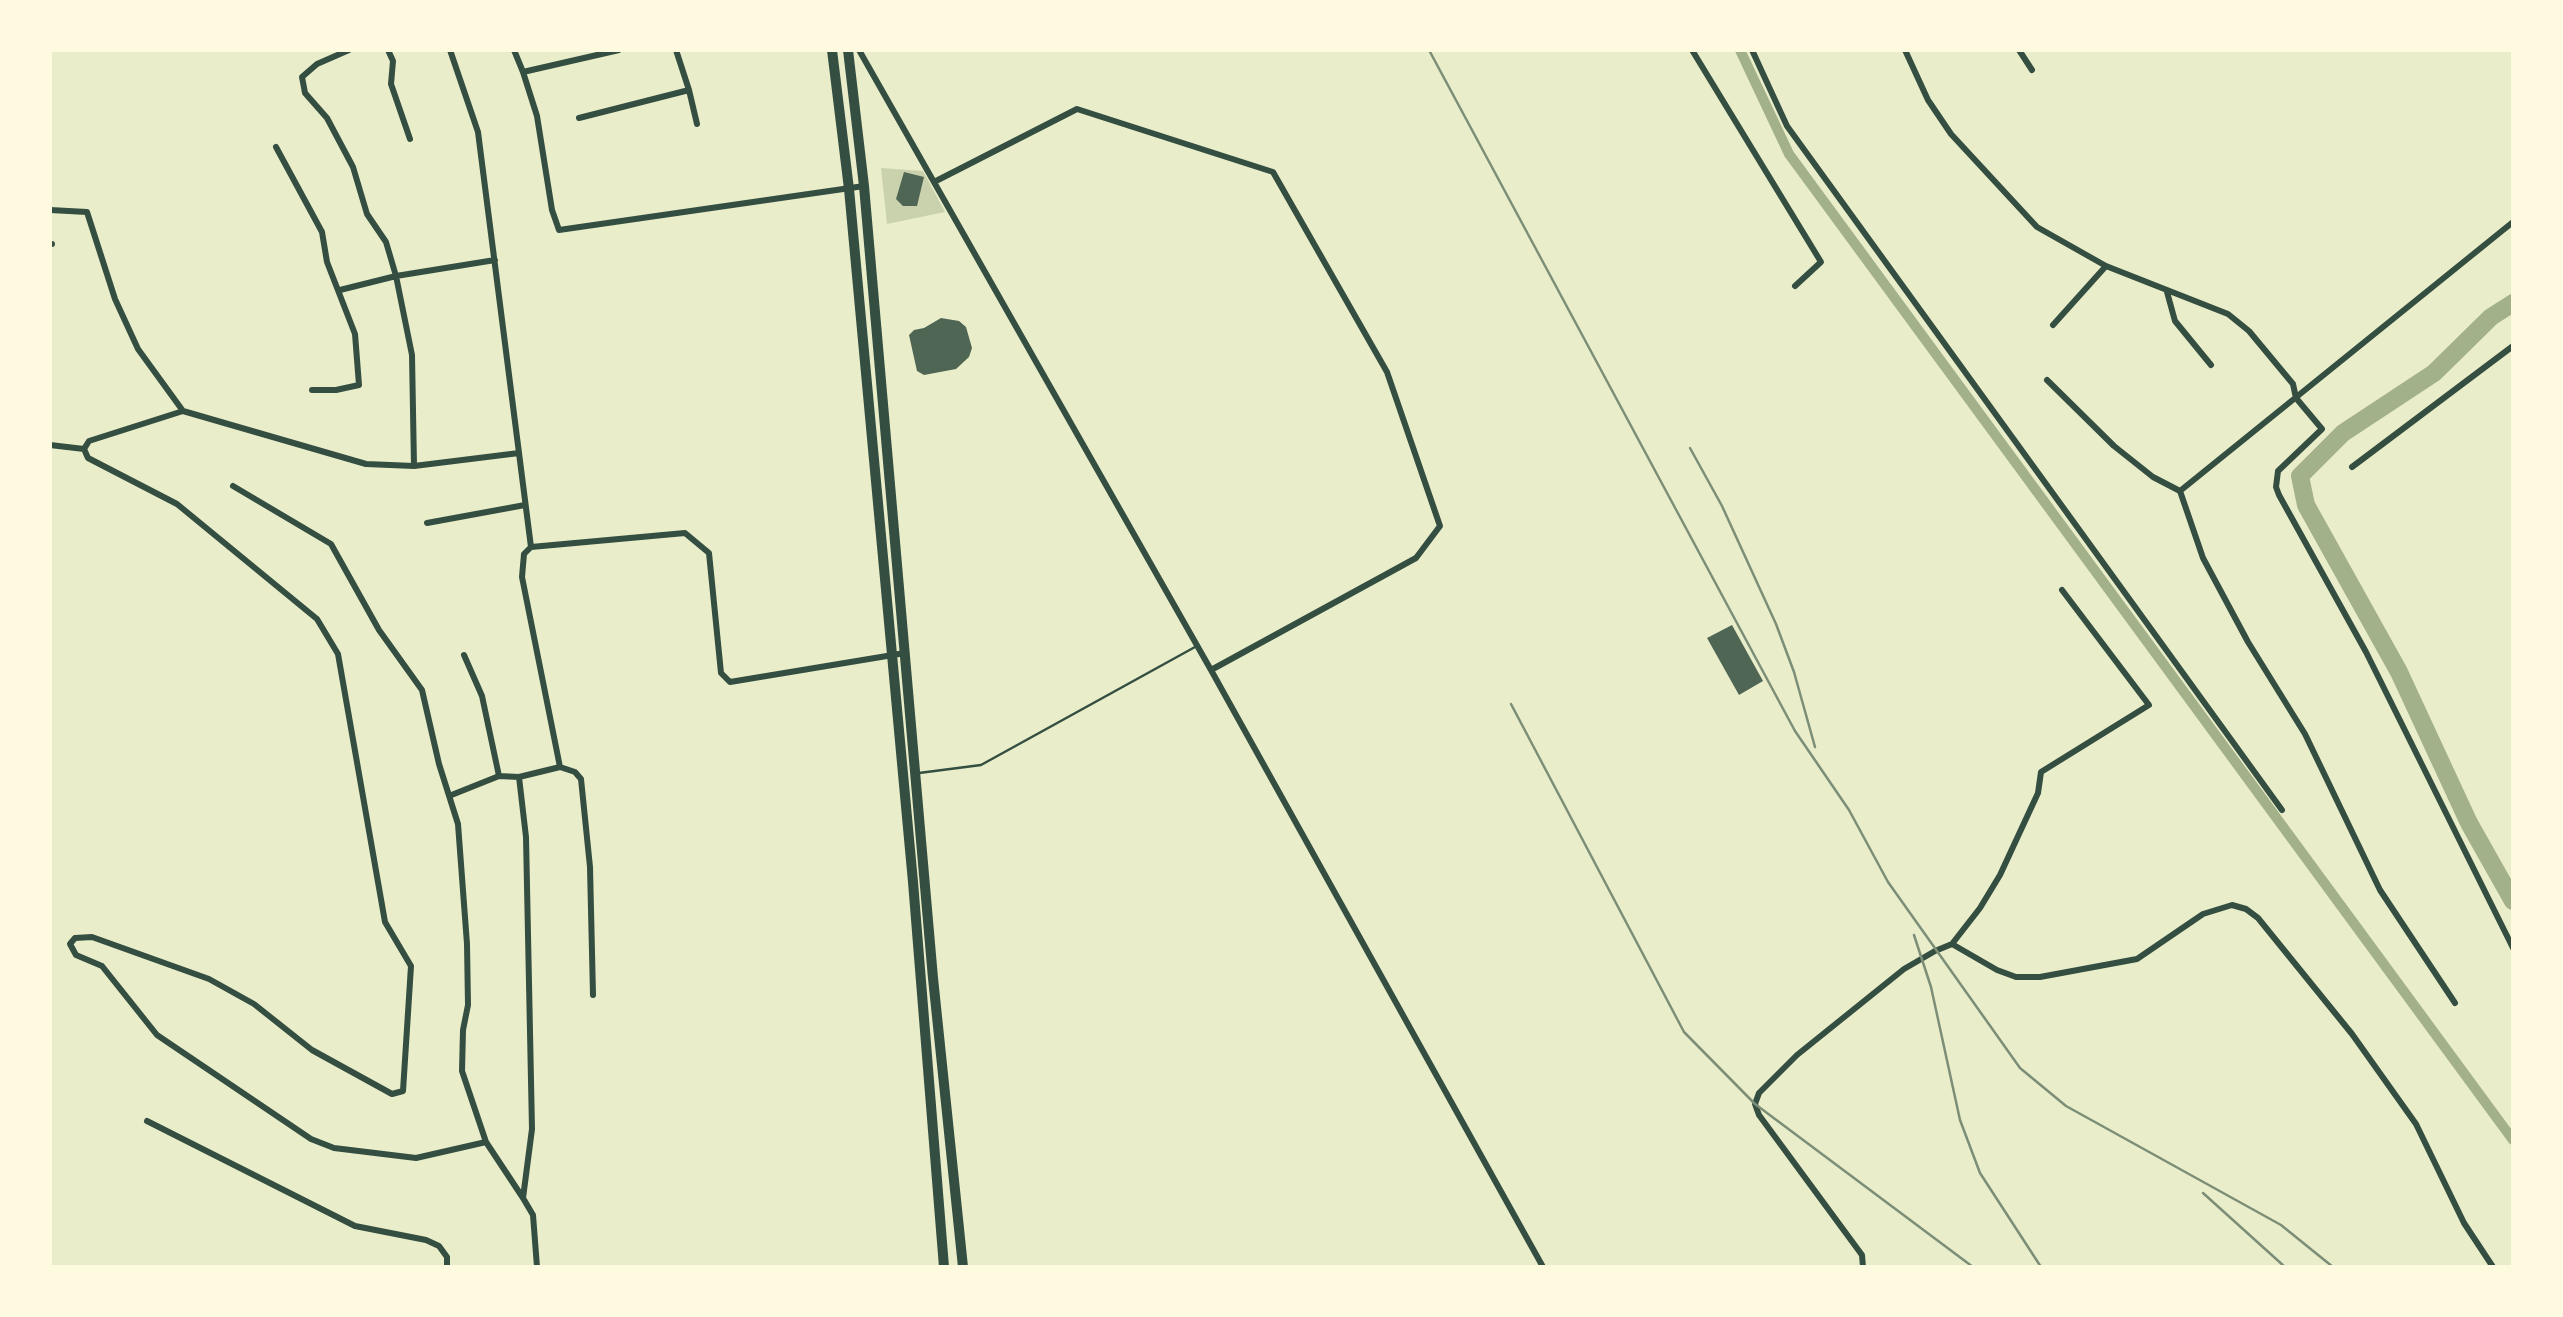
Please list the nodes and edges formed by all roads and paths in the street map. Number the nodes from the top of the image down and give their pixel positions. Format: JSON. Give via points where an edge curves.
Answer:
{"nodes":[{"id":1,"x":349,"y":50,"type":"edge"},
{"id":2,"x":388,"y":50,"type":"edge"},
{"id":3,"x":450,"y":50,"type":"edge"},
{"id":4,"x":514,"y":50,"type":"edge"},
{"id":5,"x":620,"y":50,"type":"edge"},
{"id":6,"x":676,"y":50,"type":"edge"},
{"id":7,"x":832,"y":50,"type":"edge"},
{"id":8,"x":848,"y":50,"type":"edge"},
{"id":9,"x":859,"y":50,"type":"edge"},
{"id":10,"x":1692,"y":50,"type":"edge"},
{"id":11,"x":1752,"y":50,"type":"edge"},
{"id":12,"x":1905,"y":50,"type":"edge"},
{"id":13,"x":2019,"y":50,"type":"edge"},
{"id":14,"x":2032,"y":70,"type":"dead end"},
{"id":15,"x":523,"y":72,"type":"junction"},
{"id":16,"x":688,"y":90,"type":"junction"},
{"id":17,"x":578,"y":118,"type":"dead end"},
{"id":18,"x":697,"y":124,"type":"dead end"},
{"id":19,"x":410,"y":138,"type":"dead end"},
{"id":20,"x":276,"y":147,"type":"dead end"},
{"id":21,"x":934,"y":182,"type":"junction"},
{"id":22,"x":864,"y":186,"type":"junction"},
{"id":23,"x":849,"y":188,"type":"junction"},
{"id":24,"x":50,"y":210,"type":"edge"},
{"id":25,"x":2513,"y":222,"type":"edge"},
{"id":26,"x":495,"y":260,"type":"junction"},
{"id":27,"x":2106,"y":266,"type":"junction"},
{"id":28,"x":396,"y":276,"type":"junction"},
{"id":29,"x":1796,"y":286,"type":"dead end"},
{"id":30,"x":340,"y":290,"type":"junction"},
{"id":31,"x":2167,"y":292,"type":"junction"},
{"id":32,"x":2053,"y":325,"type":"dead end"},
{"id":33,"x":2513,"y":346,"type":"edge"},
{"id":34,"x":2211,"y":365,"type":"dead end"},
{"id":35,"x":2047,"y":380,"type":"dead end"},
{"id":36,"x":312,"y":390,"type":"dead end"},
{"id":37,"x":2296,"y":398,"type":"junction"},
{"id":38,"x":183,"y":412,"type":"junction"},
{"id":39,"x":50,"y":445,"type":"edge"},
{"id":40,"x":84,"y":449,"type":"junction"},
{"id":41,"x":519,"y":453,"type":"junction"},
{"id":42,"x":414,"y":466,"type":"junction"},
{"id":43,"x":2352,"y":467,"type":"dead end"},
{"id":44,"x":233,"y":486,"type":"dead end"},
{"id":45,"x":2180,"y":491,"type":"junction"},
{"id":46,"x":525,"y":506,"type":"junction"},
{"id":47,"x":427,"y":524,"type":"dead end"},
{"id":48,"x":531,"y":547,"type":"junction"},
{"id":49,"x":2062,"y":590,"type":"dead end"},
{"id":50,"x":1197,"y":646,"type":"junction"},
{"id":51,"x":905,"y":653,"type":"junction"},
{"id":52,"x":890,"y":654,"type":"junction"},
{"id":53,"x":464,"y":655,"type":"dead end"},
{"id":54,"x":1211,"y":670,"type":"junction"},
{"id":55,"x":560,"y":767,"type":"junction"},
{"id":56,"x":909,"y":774,"type":"junction"},
{"id":57,"x":499,"y":776,"type":"junction"},
{"id":58,"x":520,"y":777,"type":"junction"},
{"id":59,"x":448,"y":796,"type":"junction"},
{"id":60,"x":2282,"y":810,"type":"dead end"},
{"id":61,"x":1952,"y":944,"type":"junction"},
{"id":62,"x":2513,"y":948,"type":"edge"},
{"id":63,"x":593,"y":995,"type":"dead end"},
{"id":64,"x":2455,"y":1002,"type":"dead end"},
{"id":65,"x":147,"y":1121,"type":"dead end"},
{"id":66,"x":486,"y":1142,"type":"junction"},
{"id":67,"x":522,"y":1198,"type":"junction"},
{"id":68,"x":446,"y":1267,"type":"edge"},
{"id":69,"x":537,"y":1267,"type":"edge"},
{"id":70,"x":944,"y":1267,"type":"edge"},
{"id":71,"x":963,"y":1267,"type":"edge"},
{"id":72,"x":1543,"y":1267,"type":"edge"},
{"id":73,"x":1863,"y":1267,"type":"edge"},
{"id":74,"x":2492,"y":1267,"type":"edge"}],
"edges":[{"from":1,"to":28,"type":"street","via":[[302,77],[305,94],[353,167]]},
{"from":2,"to":19,"type":"street","via":[[391,84]]},
{"from":3,"to":26,"type":"street","via":[[478,132]]},
{"from":4,"to":15,"type":"street"},
{"from":5,"to":15,"type":"street"},
{"from":6,"to":16,"type":"street"},
{"from":7,"to":23,"type":"main road"},
{"from":8,"to":22,"type":"main road"},
{"from":9,"to":21,"type":"street"},
{"from":10,"to":29,"type":"street","via":[[1820,262]]},
{"from":11,"to":60,"type":"street","via":[[1787,126]]},
{"from":12,"to":27,"type":"street","via":[[1934,110],[1963,148],[2037,227]]},
{"from":13,"to":14,"type":"street"},
{"from":15,"to":23,"type":"street","via":[[559,230]]},
{"from":16,"to":17,"type":"street"},
{"from":16,"to":18,"type":"street"},
{"from":20,"to":30,"type":"street","via":[[322,232]]},
{"from":21,"to":50,"type":"street"},
{"from":21,"to":54,"type":"street","via":[[1077,109],[1273,172],[1378,356],[1440,526],[1416,558]]},
{"from":22,"to":23,"type":"street"},
{"from":22,"to":51,"type":"main road"},
{"from":23,"to":52,"type":"main road"},
{"from":24,"to":38,"type":"street","via":[[87,212],[138,349]]},
{"from":25,"to":37,"type":"street"},
{"from":26,"to":28,"type":"street"},
{"from":26,"to":41,"type":"street"},
{"from":27,"to":31,"type":"street"},
{"from":27,"to":32,"type":"street"},
{"from":28,"to":30,"type":"street"},
{"from":28,"to":42,"type":"street","via":[[412,354]]},
{"from":30,"to":36,"type":"street","via":[[355,334],[359,385]]},
{"from":31,"to":34,"type":"street","via":[[2175,322]]},
{"from":31,"to":37,"type":"street","via":[[2228,314],[2249,331],[2293,384]]},
{"from":33,"to":43,"type":"street"},
{"from":35,"to":45,"type":"street","via":[[2114,446]]},
{"from":37,"to":45,"type":"street"},
{"from":37,"to":62,"type":"street","via":[[2322,429],[2278,471],[2279,496],[2366,652]]},
{"from":38,"to":40,"type":"street","via":[[89,441]]},
{"from":38,"to":42,"type":"street","via":[[366,464]]},
{"from":39,"to":40,"type":"street"},
{"from":40,"to":66,"type":"street","via":[[88,458],[177,504],[317,619],[338,654],[385,922],[412,966],[403,1090],[392,1094],[312,1050],[209,979],[92,937],[75,938],[70,944],[76,955],[102,966],[157,1035],[311,1140],[416,1158]]},
{"from":41,"to":42,"type":"street"},
{"from":41,"to":46,"type":"street"},
{"from":44,"to":59,"type":"street","via":[[331,544],[422,690]]},
{"from":45,"to":64,"type":"street","via":[[2203,558],[2305,734],[2380,890]]},
{"from":46,"to":47,"type":"street"},
{"from":46,"to":48,"type":"street"},
{"from":48,"to":52,"type":"street","via":[[685,534],[709,553],[721,672],[730,682]]},
{"from":48,"to":55,"type":"street","via":[[522,577]]},
{"from":49,"to":61,"type":"street","via":[[2149,705],[2041,772],[2000,875]]},
{"from":50,"to":54,"type":"street"},
{"from":50,"to":56,"type":"lane","via":[[981,765]]},
{"from":51,"to":52,"type":"street"},
{"from":51,"to":56,"type":"main road"},
{"from":52,"to":56,"type":"main road"},
{"from":53,"to":57,"type":"street","via":[[482,696]]},
{"from":54,"to":72,"type":"street"},
{"from":55,"to":58,"type":"street"},
{"from":55,"to":63,"type":"street","via":[[581,780]]},
{"from":56,"to":70,"type":"main road"},
{"from":56,"to":71,"type":"main road"},
{"from":57,"to":58,"type":"street"},
{"from":57,"to":59,"type":"street"},
{"from":58,"to":67,"type":"street","via":[[532,1129]]},
{"from":59,"to":66,"type":"street","via":[[458,824],[467,944],[462,1071]]},
{"from":61,"to":73,"type":"street","via":[[1904,968],[1798,1055],[1755,1104],[1862,1256]]},
{"from":61,"to":74,"type":"street","via":[[1997,970],[2040,977],[2137,958],[2203,914],[2246,909],[2281,944],[2416,1124]]},
{"from":65,"to":68,"type":"street","via":[[356,1226],[440,1246]]},
{"from":66,"to":67,"type":"street"},
{"from":67,"to":69,"type":"street","via":[[533,1215]]}]}
